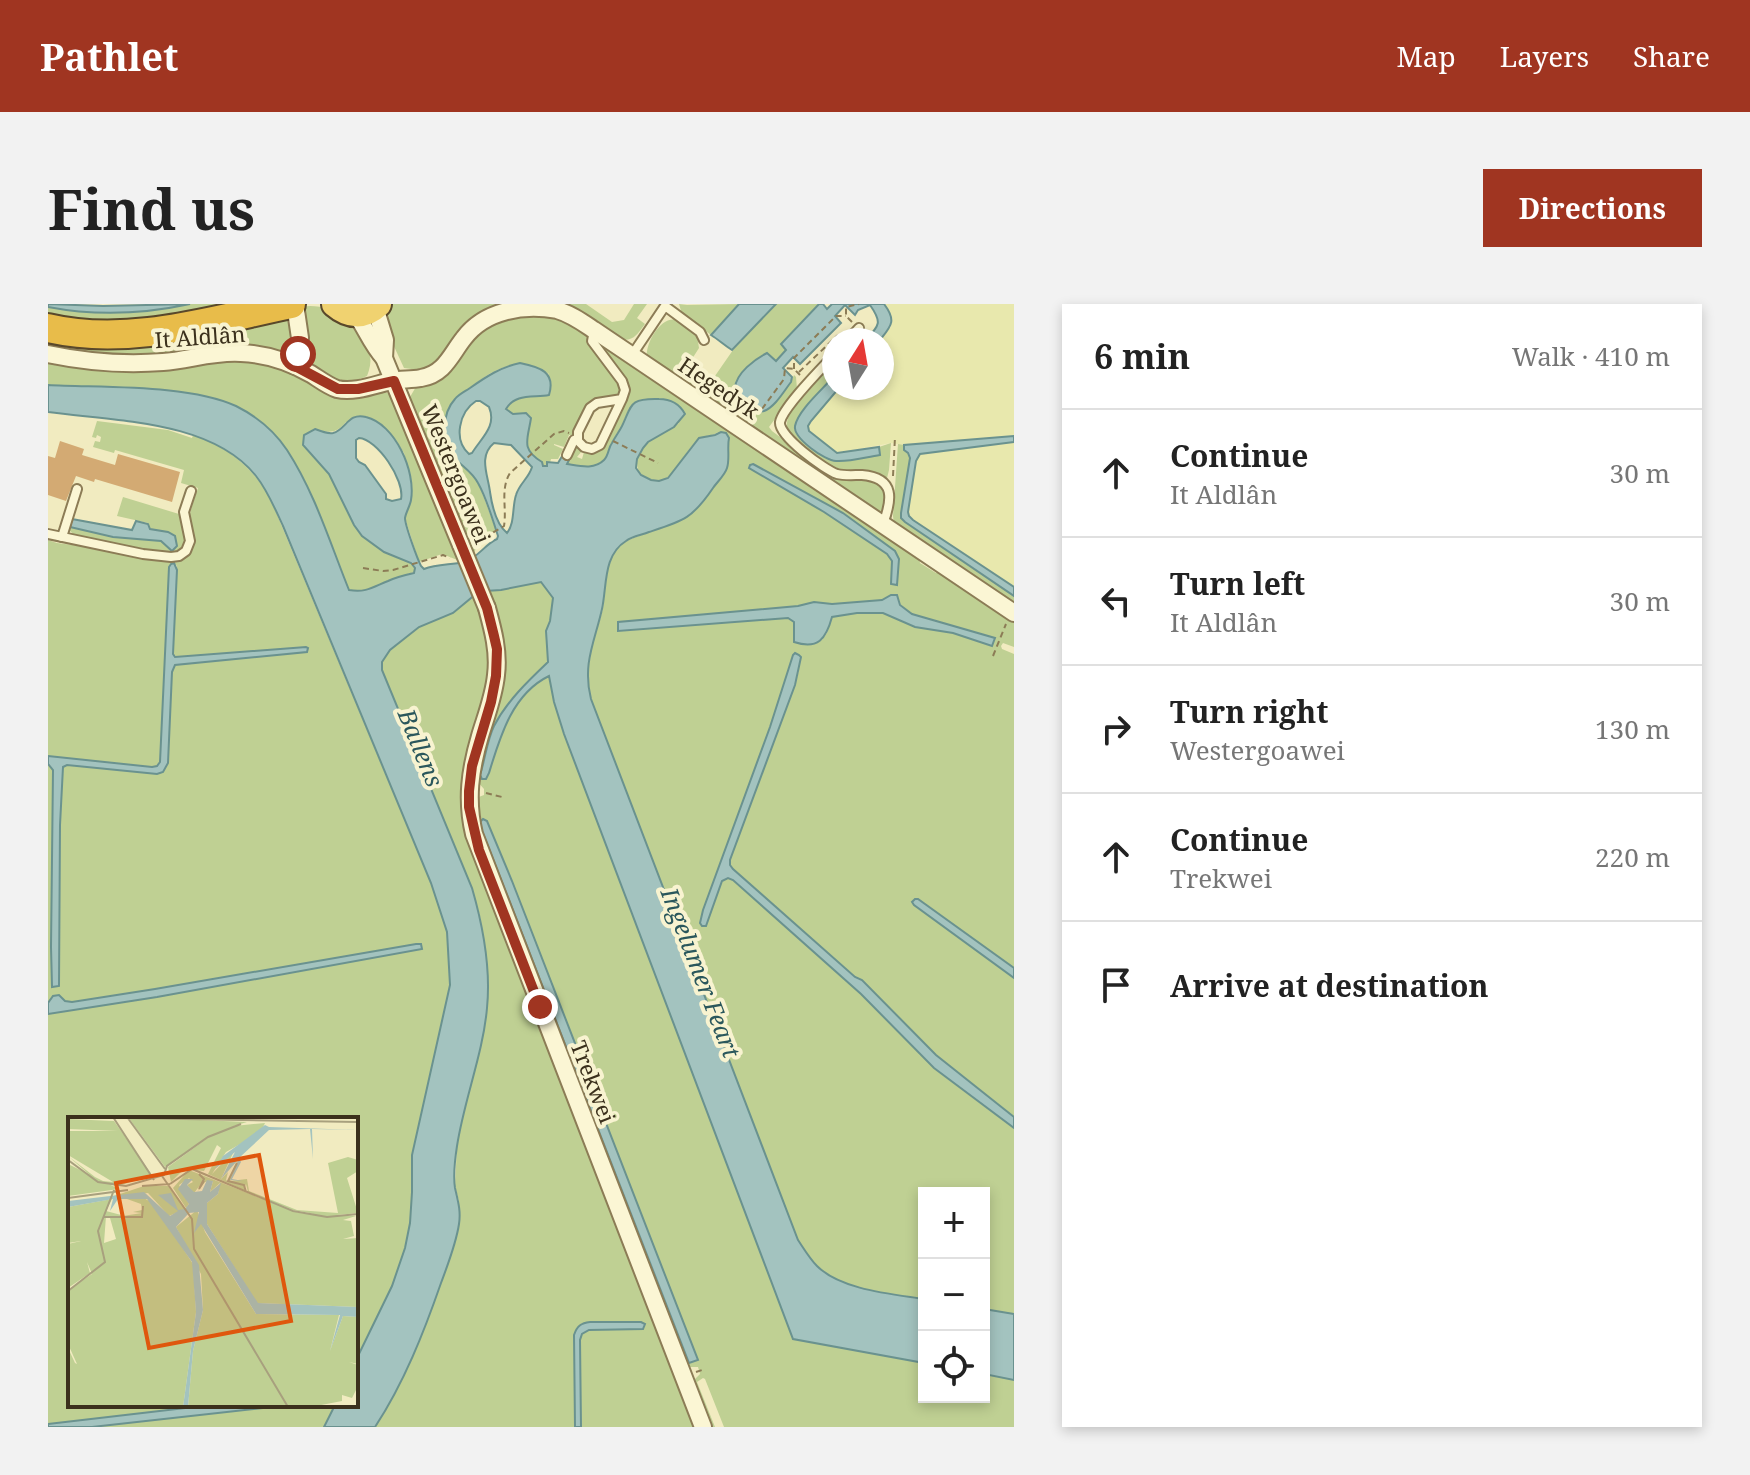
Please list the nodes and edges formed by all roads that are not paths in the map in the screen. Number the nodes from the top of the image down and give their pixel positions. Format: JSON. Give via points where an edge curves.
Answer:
{"nodes":[{"id":1,"x":293,"y":304,"type":"edge"},
{"id":2,"x":361,"y":307,"type":"edge"},
{"id":3,"x":48,"y":328,"type":"edge"},
{"id":4,"x":594,"y":330,"type":"junction"},
{"id":5,"x":704,"y":340,"type":"dead end"},
{"id":6,"x":48,"y":354,"type":"edge"},
{"id":7,"x":632,"y":355,"type":"junction"},
{"id":8,"x":295,"y":366,"type":"junction"},
{"id":9,"x":822,"y":368,"type":"edge"},
{"id":10,"x":394,"y":381,"type":"junction"},
{"id":11,"x":622,"y":399,"type":"junction"},
{"id":12,"x":577,"y":437,"type":"junction"},
{"id":13,"x":567,"y":455,"type":"dead end"},
{"id":14,"x":77,"y":489,"type":"dead end"},
{"id":15,"x":191,"y":491,"type":"dead end"},
{"id":16,"x":883,"y":525,"type":"junction"},
{"id":17,"x":48,"y":534,"type":"edge"},
{"id":18,"x":62,"y":537,"type":"junction"},
{"id":19,"x":487,"y":608,"type":"joint"},
{"id":20,"x":1013,"y":612,"type":"edge"},
{"id":21,"x":703,"y":1427,"type":"edge"}],
"edges":[{"from":1,"to":3,"type":"highway","via":[[134,333]]},
{"from":1,"to":8,"type":"street","via":[[300,338]]},
{"from":2,"to":10,"type":"street","name":"Westergoawei","via":[[372,345]]},
{"from":4,"to":7,"type":"street","name":"Hegedyk"},
{"from":4,"to":10,"type":"street","name":"Hegedyk","via":[[550,308],[507,309],[471,330],[435,374]]},
{"from":4,"to":11,"type":"lane","via":[[592,341],[624,385]]},
{"from":5,"to":7,"type":"lane","via":[[665,306]]},
{"from":6,"to":8,"type":"street","name":"It Aldlân","via":[[125,363],[242,353]]},
{"from":7,"to":16,"type":"street","name":"Hegedyk"},
{"from":8,"to":10,"type":"street","name":"It Aldlân","via":[[338,389]]},
{"from":9,"to":16,"type":"lane","via":[[788,408],[781,431],[833,472],[882,481],[890,492]]},
{"from":10,"to":19,"type":"street","name":"Westergoawei","bridge":true},
{"from":11,"to":12,"type":"lane","via":[[593,405]]},
{"from":11,"to":12,"type":"lane","via":[[600,445],[588,449]]},
{"from":12,"to":13,"type":"lane"},
{"from":14,"to":18,"type":"lane"},
{"from":15,"to":18,"type":"lane","via":[[184,512],[190,541],[179,556]]},
{"from":16,"to":20,"type":"street","name":"Hegedyk"},
{"from":17,"to":18,"type":"lane"},
{"from":19,"to":21,"type":"street","name":"Trekwei","via":[[497,662],[470,778],[474,834]]}]}
